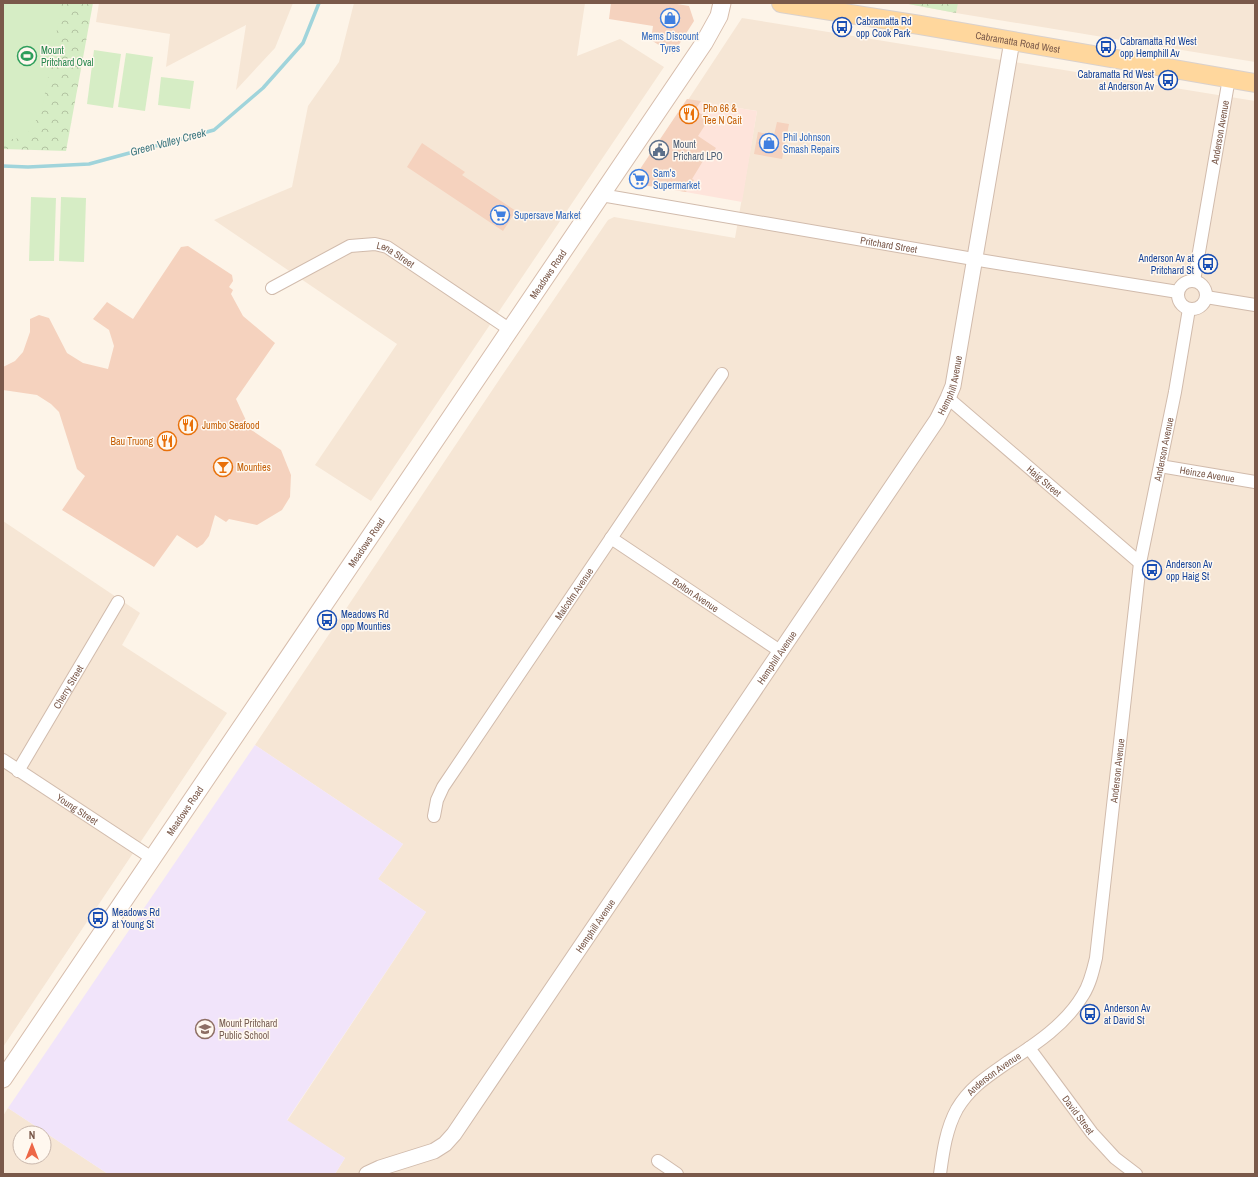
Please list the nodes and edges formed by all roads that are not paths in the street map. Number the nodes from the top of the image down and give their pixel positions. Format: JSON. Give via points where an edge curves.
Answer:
{"nodes":[{"id":1,"x":722,"y":3,"type":"edge"},
{"id":2,"x":781,"y":3,"type":"edge"},
{"id":3,"x":1012,"y":41,"type":"junction"},
{"id":4,"x":1229,"y":78,"type":"junction"},
{"id":5,"x":1255,"y":83,"type":"edge"},
{"id":6,"x":601,"y":195,"type":"junction"},
{"id":7,"x":974,"y":259,"type":"junction"},
{"id":8,"x":1194,"y":281,"type":"junction"},
{"id":9,"x":272,"y":288,"type":"dead end"},
{"id":10,"x":1178,"y":292,"type":"junction"},
{"id":11,"x":1206,"y":297,"type":"junction"},
{"id":12,"x":1255,"y":305,"type":"edge"},
{"id":13,"x":1189,"y":309,"type":"junction"},
{"id":14,"x":509,"y":329,"type":"junction"},
{"id":15,"x":722,"y":374,"type":"dead end"},
{"id":16,"x":948,"y":398,"type":"junction"},
{"id":17,"x":1160,"y":466,"type":"junction"},
{"id":18,"x":1255,"y":482,"type":"edge"},
{"id":19,"x":611,"y":538,"type":"junction"},
{"id":20,"x":1140,"y":563,"type":"junction"},
{"id":21,"x":118,"y":602,"type":"dead end"},
{"id":22,"x":780,"y":651,"type":"junction"},
{"id":23,"x":3,"y":760,"type":"edge"},
{"id":24,"x":18,"y":770,"type":"junction"},
{"id":25,"x":434,"y":816,"type":"dead end"},
{"id":26,"x":152,"y":858,"type":"junction"},
{"id":27,"x":1030,"y":1048,"type":"junction"},
{"id":28,"x":3,"y":1079,"type":"edge"},
{"id":29,"x":658,"y":1161,"type":"dead end"},
{"id":30,"x":367,"y":1174,"type":"edge"},
{"id":31,"x":677,"y":1174,"type":"edge"},
{"id":32,"x":940,"y":1174,"type":"edge"},
{"id":33,"x":1136,"y":1174,"type":"edge"}],
"edges":[{"from":1,"to":6,"type":"main road","name":"Meadows Road","via":[[713,28]]},
{"from":2,"to":3,"type":"main road","name":"Cabramatta Road West"},
{"from":3,"to":4,"type":"main road","name":"Cabramatta Road West"},
{"from":3,"to":7,"type":"street","name":"Hemphill Avenue"},
{"from":4,"to":5,"type":"main road","name":"Cabramatta Road West"},
{"from":4,"to":8,"type":"street","name":"Anderson Avenue"},
{"from":6,"to":7,"type":"street","name":"Pritchard Street"},
{"from":6,"to":14,"type":"main road","name":"Meadows Road"},
{"from":7,"to":10,"type":"street","name":"Pritchard Street"},
{"from":7,"to":16,"type":"street","name":"Hemphill Avenue"},
{"from":8,"to":10,"type":"street","via":[[1185,282]]},
{"from":8,"to":11,"type":"street","via":[[1201,283]]},
{"from":9,"to":14,"type":"street","name":"Lena Street","via":[[350,246],[375,244],[387,247]]},
{"from":10,"to":13,"type":"street","via":[[1180,303]]},
{"from":11,"to":12,"type":"street"},
{"from":11,"to":13,"type":"street","via":[[1198,308]]},
{"from":13,"to":17,"type":"street","name":"Anderson Avenue"},
{"from":14,"to":26,"type":"main road","name":"Meadows Road"},
{"from":15,"to":19,"type":"street","name":"Malcolm Avenue"},
{"from":16,"to":20,"type":"street","name":"Haig Street"},
{"from":16,"to":22,"type":"street","name":"Hemphill Avenue","via":[[937,420]]},
{"from":17,"to":18,"type":"street","name":"Heinze Avenue"},
{"from":17,"to":20,"type":"street","name":"Anderson Avenue"},
{"from":19,"to":22,"type":"street","name":"Bolton Avenue"},
{"from":19,"to":25,"type":"street","name":"Malcolm Avenue","via":[[443,786]]},
{"from":20,"to":27,"type":"street","name":"Anderson Avenue","via":[[1096,958],[1086,989],[1072,1010]]},
{"from":21,"to":24,"type":"street","name":"Cherry Street"},
{"from":22,"to":30,"type":"street","name":"Hemphill Avenue","via":[[454,1134],[446,1144],[434,1151]]},
{"from":23,"to":24,"type":"street","name":"Young Street"},
{"from":24,"to":26,"type":"street","name":"Young Street"},
{"from":26,"to":28,"type":"main road","name":"Meadows Road"},
{"from":27,"to":32,"type":"street","name":"Anderson Avenue","via":[[981,1080],[958,1109],[945,1144]]},
{"from":27,"to":33,"type":"street","name":"David Street","via":[[1096,1137],[1114,1158]]},
{"from":29,"to":31,"type":"street"}]}
